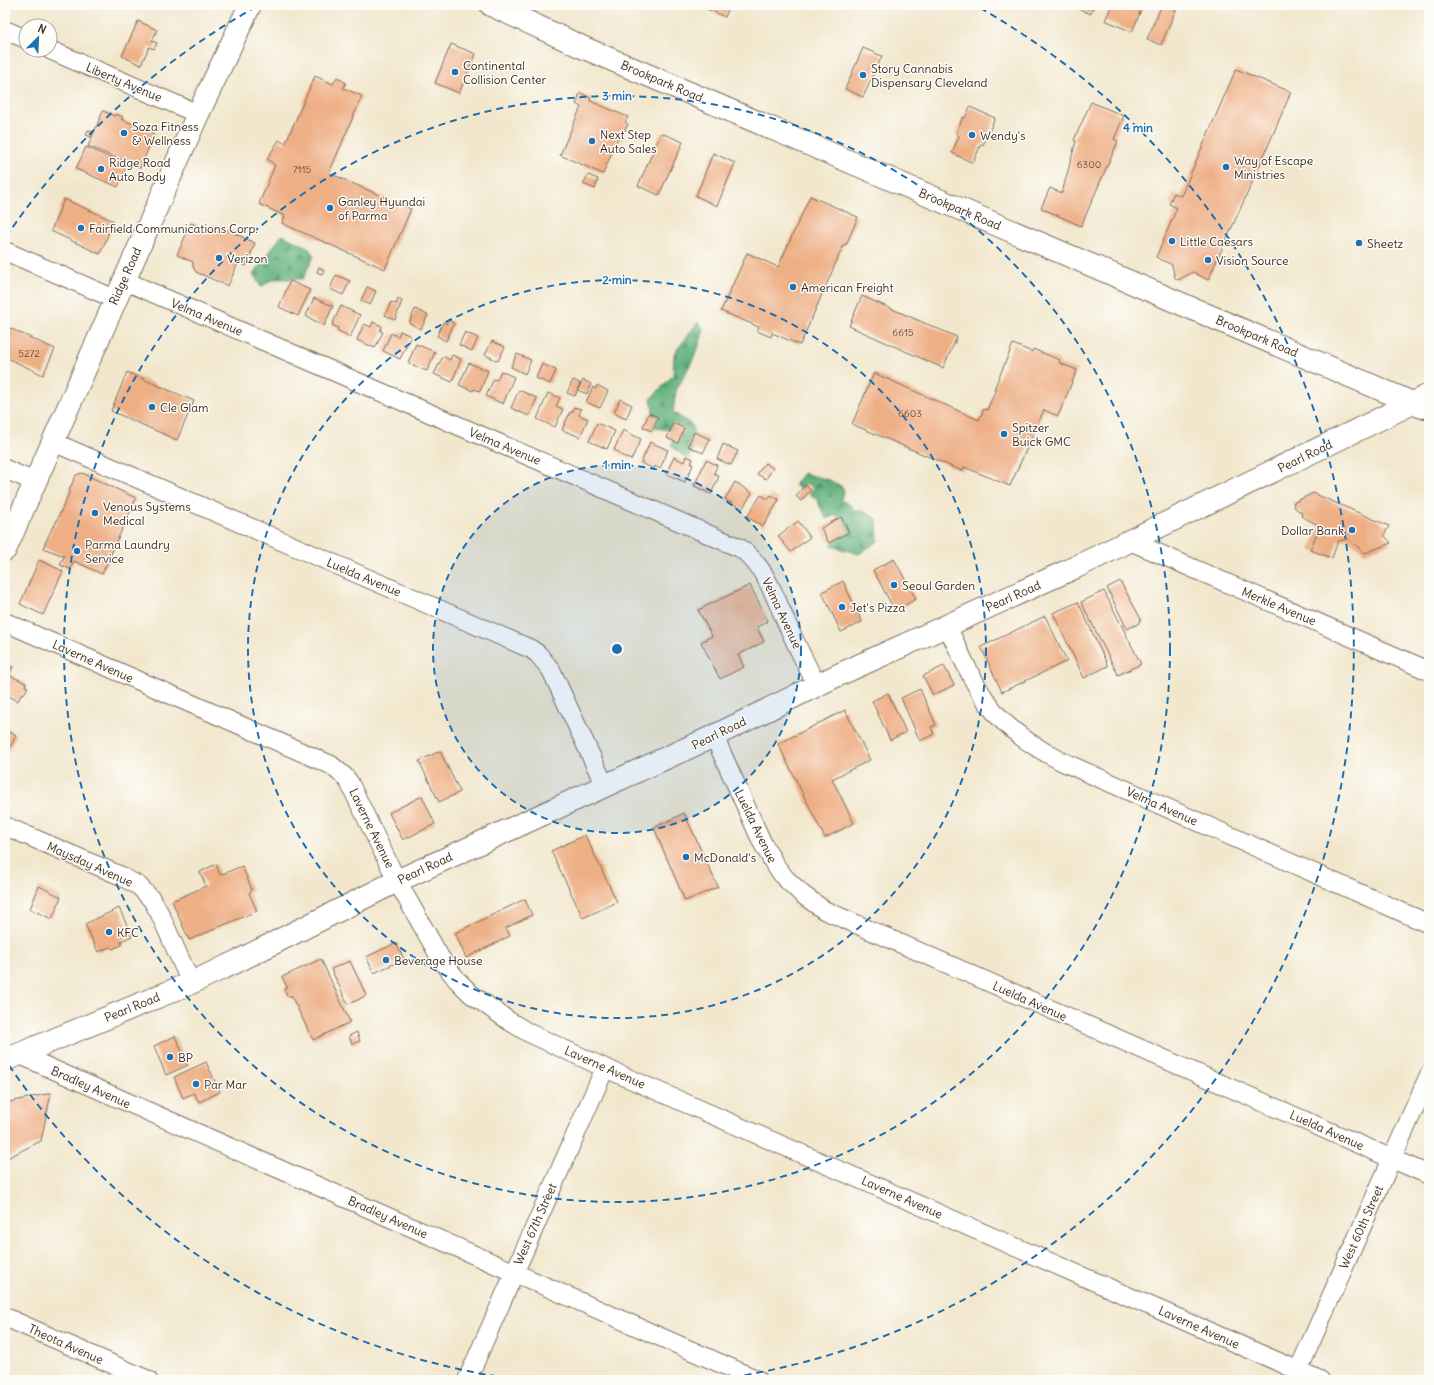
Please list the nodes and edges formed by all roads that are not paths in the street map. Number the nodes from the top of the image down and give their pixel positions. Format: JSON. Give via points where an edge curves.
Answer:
{"nodes":[{"id":1,"x":250,"y":5,"type":"edge"},
{"id":2,"x":491,"y":5,"type":"edge"},
{"id":3,"x":5,"y":30,"type":"edge"},
{"id":4,"x":18,"y":36,"type":"edge"},
{"id":5,"x":58,"y":53,"type":"edge"},
{"id":6,"x":198,"y":114,"type":"junction"},
{"id":7,"x":5,"y":251,"type":"edge"},
{"id":8,"x":119,"y":290,"type":"junction"},
{"id":9,"x":1424,"y":403,"type":"edge"},
{"id":10,"x":53,"y":442,"type":"junction"},
{"id":11,"x":5,"y":469,"type":"edge"},
{"id":12,"x":35,"y":482,"type":"junction"},
{"id":13,"x":1130,"y":541,"type":"junction"},
{"id":14,"x":5,"y":550,"type":"edge"},
{"id":15,"x":5,"y":622,"type":"edge"},
{"id":16,"x":947,"y":626,"type":"junction"},
{"id":17,"x":1429,"y":671,"type":"edge"},
{"id":18,"x":817,"y":685,"type":"junction"},
{"id":19,"x":714,"y":736,"type":"junction"},
{"id":20,"x":605,"y":786,"type":"junction"},
{"id":21,"x":5,"y":826,"type":"edge"},
{"id":22,"x":397,"y":881,"type":"junction"},
{"id":23,"x":1429,"y":924,"type":"edge"},
{"id":24,"x":191,"y":983,"type":"junction"},
{"id":25,"x":11,"y":1057,"type":"edge"},
{"id":26,"x":605,"y":1068,"type":"junction"},
{"id":27,"x":1429,"y":1075,"type":"edge"},
{"id":28,"x":1392,"y":1159,"type":"junction"},
{"id":29,"x":1429,"y":1175,"type":"edge"},
{"id":30,"x":513,"y":1273,"type":"junction"},
{"id":31,"x":5,"y":1317,"type":"edge"},
{"id":32,"x":1296,"y":1375,"type":"edge"},
{"id":33,"x":148,"y":1380,"type":"edge"},
{"id":34,"x":467,"y":1380,"type":"edge"},
{"id":35,"x":758,"y":1380,"type":"edge"},
{"id":36,"x":1320,"y":1380,"type":"edge"}],
"edges":[{"from":1,"to":6,"type":"main road","name":"Ridge Road"},
{"from":2,"to":9,"type":"main road","name":"Brookpark Road","via":[[611,59]]},
{"from":3,"to":4,"type":"street"},
{"from":5,"to":6,"type":"street","name":"Liberty Avenue"},
{"from":6,"to":8,"type":"main road","name":"Ridge Road"},
{"from":7,"to":8,"type":"street","name":"Velma Avenue"},
{"from":8,"to":10,"type":"main road","name":"Ridge Road"},
{"from":8,"to":18,"type":"street","name":"Velma Avenue","via":[[740,548],[749,554],[763,572]]},
{"from":9,"to":13,"type":"main road","name":"Pearl Road"},
{"from":10,"to":12,"type":"main road","name":"Ridge Road"},
{"from":10,"to":20,"type":"street","name":"Luelda Avenue","via":[[531,649],[551,670]]},
{"from":11,"to":12,"type":"street"},
{"from":12,"to":14,"type":"main road","name":"Ridge Road"},
{"from":13,"to":16,"type":"main road","name":"Pearl Road"},
{"from":13,"to":17,"type":"street","name":"Merkle Avenue"},
{"from":15,"to":22,"type":"street","name":"Laverne Avenue","via":[[331,765],[349,782]]},
{"from":16,"to":18,"type":"main road","name":"Pearl Road"},
{"from":16,"to":23,"type":"street","name":"Velma Avenue","via":[[981,693],[993,710],[1034,747]]},
{"from":18,"to":19,"type":"main road","name":"Pearl Road"},
{"from":19,"to":20,"type":"main road","name":"Pearl Road"},
{"from":19,"to":28,"type":"street","name":"Luelda Avenue","via":[[775,865],[795,888],[817,906]]},
{"from":20,"to":22,"type":"main road","name":"Pearl Road"},
{"from":21,"to":24,"type":"street","name":"Maysday Avenue","via":[[120,875],[139,886],[159,912]]},
{"from":22,"to":24,"type":"main road","name":"Pearl Road"},
{"from":22,"to":26,"type":"street","name":"Laverne Avenue","via":[[441,959],[471,994],[509,1022]]},
{"from":24,"to":25,"type":"main road","name":"Pearl Road"},
{"from":25,"to":30,"type":"street","name":"Bradley Avenue"},
{"from":26,"to":30,"type":"street","name":"West 67th Street"},
{"from":26,"to":32,"type":"street","name":"Laverne Avenue"},
{"from":27,"to":28,"type":"street","name":"West 60th Street"},
{"from":28,"to":29,"type":"street","name":"Luelda Avenue"},
{"from":28,"to":32,"type":"street","name":"West 60th Street"},
{"from":30,"to":34,"type":"street","name":"West 67th Street"},
{"from":30,"to":35,"type":"street","name":"Bradley Avenue"},
{"from":31,"to":33,"type":"street","name":"Theota Avenue"},
{"from":32,"to":36,"type":"street","name":"Laverne Avenue"}]}
